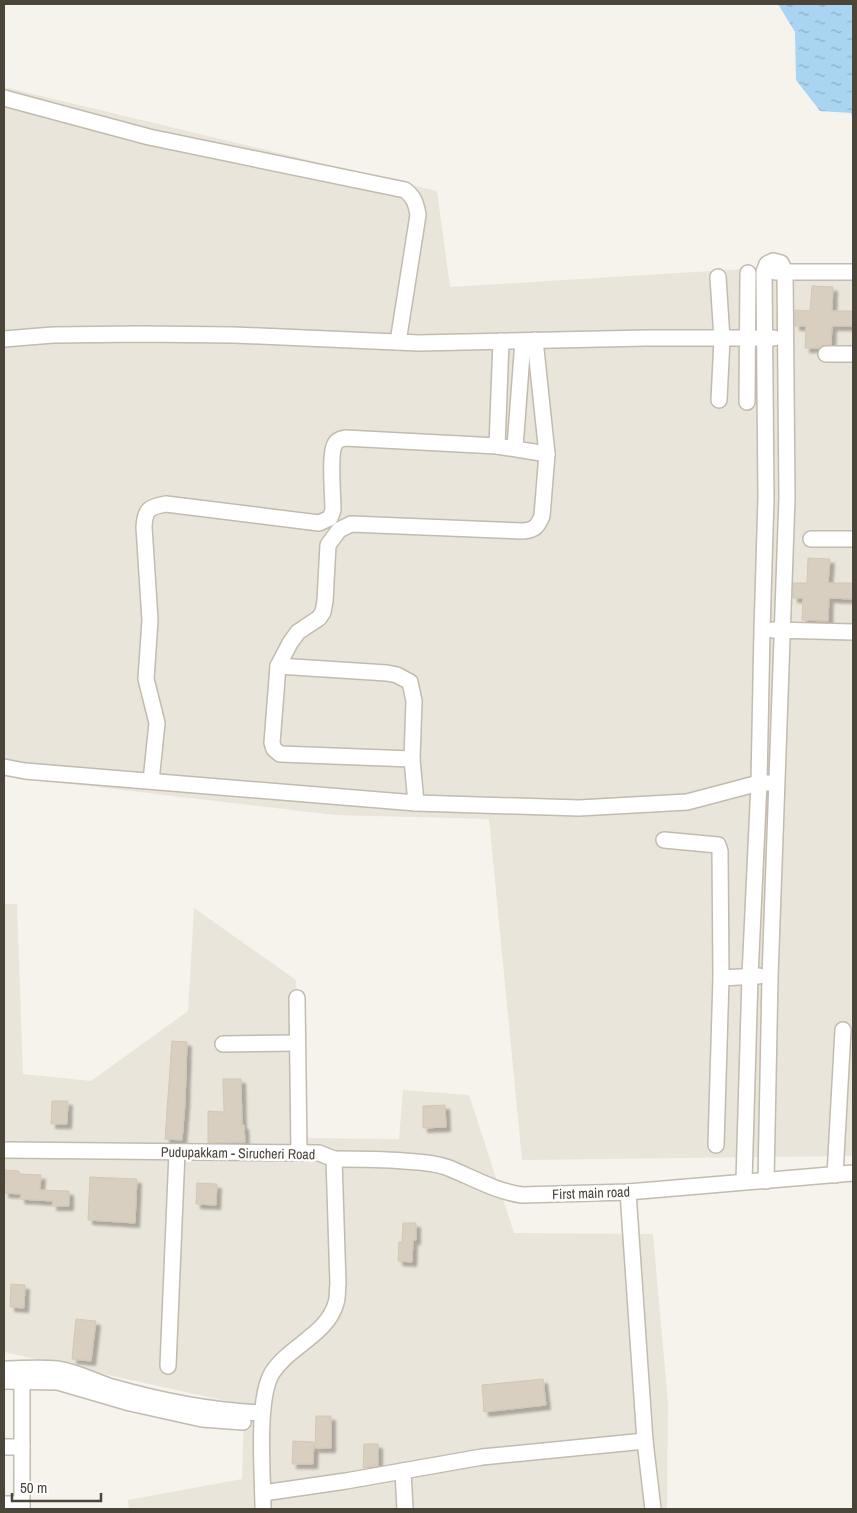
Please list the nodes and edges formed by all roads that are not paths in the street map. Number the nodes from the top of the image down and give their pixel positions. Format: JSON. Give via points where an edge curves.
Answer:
{"nodes":[{"id":1,"x":4,"y":98,"type":"edge"},
{"id":2,"x":785,"y":272,"type":"junction"},
{"id":3,"x":853,"y":272,"type":"edge"},
{"id":4,"x":748,"y":273,"type":"dead end"},
{"id":5,"x":718,"y":277,"type":"dead end"},
{"id":6,"x":786,"y":337,"type":"junction"},
{"id":7,"x":746,"y":338,"type":"junction"},
{"id":8,"x":765,"y":338,"type":"junction"},
{"id":9,"x":4,"y":339,"type":"edge"},
{"id":10,"x":722,"y":339,"type":"junction"},
{"id":11,"x":529,"y":340,"type":"junction"},
{"id":12,"x":501,"y":341,"type":"junction"},
{"id":13,"x":398,"y":342,"type":"junction"},
{"id":14,"x":826,"y":354,"type":"dead end"},
{"id":15,"x":853,"y":354,"type":"edge"},
{"id":16,"x":766,"y":395,"type":"junction"},
{"id":17,"x":786,"y":395,"type":"junction"},
{"id":18,"x":719,"y":400,"type":"dead end"},
{"id":19,"x":747,"y":402,"type":"dead end"},
{"id":20,"x":496,"y":446,"type":"junction"},
{"id":21,"x":515,"y":447,"type":"junction"},
{"id":22,"x":547,"y":454,"type":"junction"},
{"id":23,"x":766,"y":498,"type":"junction"},
{"id":24,"x":787,"y":498,"type":"junction"},
{"id":25,"x":811,"y":539,"type":"dead end"},
{"id":26,"x":853,"y":539,"type":"edge"},
{"id":27,"x":762,"y":630,"type":"junction"},
{"id":28,"x":782,"y":630,"type":"junction"},
{"id":29,"x":853,"y":632,"type":"edge"},
{"id":30,"x":278,"y":666,"type":"junction"},
{"id":31,"x":780,"y":733,"type":"junction"},
{"id":32,"x":760,"y":734,"type":"junction"},
{"id":33,"x":412,"y":760,"type":"junction"},
{"id":34,"x":4,"y":767,"type":"edge"},
{"id":35,"x":151,"y":781,"type":"junction"},
{"id":36,"x":759,"y":783,"type":"junction"},
{"id":37,"x":778,"y":784,"type":"junction"},
{"id":38,"x":416,"y":803,"type":"junction"},
{"id":39,"x":664,"y":840,"type":"dead end"},
{"id":40,"x":750,"y":976,"type":"junction"},
{"id":41,"x":770,"y":976,"type":"junction"},
{"id":42,"x":721,"y":978,"type":"junction"},
{"id":43,"x":297,"y":998,"type":"dead end"},
{"id":44,"x":843,"y":1030,"type":"dead end"},
{"id":45,"x":297,"y":1043,"type":"junction"},
{"id":46,"x":223,"y":1044,"type":"dead end"},
{"id":47,"x":716,"y":1145,"type":"dead end"},
{"id":48,"x":4,"y":1150,"type":"edge"},
{"id":49,"x":177,"y":1152,"type":"junction"},
{"id":50,"x":299,"y":1153,"type":"junction"},
{"id":51,"x":334,"y":1159,"type":"junction"},
{"id":52,"x":853,"y":1173,"type":"edge"},
{"id":53,"x":835,"y":1175,"type":"junction"},
{"id":54,"x":744,"y":1181,"type":"junction"},
{"id":55,"x":766,"y":1181,"type":"junction"},
{"id":56,"x":628,"y":1192,"type":"junction"},
{"id":57,"x":168,"y":1366,"type":"dead end"},
{"id":58,"x":4,"y":1369,"type":"edge"},
{"id":59,"x":22,"y":1375,"type":"junction"},
{"id":60,"x":4,"y":1381,"type":"edge"},
{"id":61,"x":262,"y":1418,"type":"junction"},
{"id":62,"x":645,"y":1441,"type":"junction"},
{"id":63,"x":4,"y":1447,"type":"edge"},
{"id":64,"x":22,"y":1447,"type":"junction"},
{"id":65,"x":403,"y":1471,"type":"junction"},
{"id":66,"x":263,"y":1493,"type":"junction"},
{"id":67,"x":4,"y":1504,"type":"edge"},
{"id":68,"x":22,"y":1506,"type":"edge"},
{"id":69,"x":263,"y":1509,"type":"edge"},
{"id":70,"x":405,"y":1509,"type":"edge"},
{"id":71,"x":653,"y":1509,"type":"edge"}],
"edges":[{"from":1,"to":13,"type":"street","via":[[149,137],[405,190],[416,203],[418,214]]},
{"from":2,"to":3,"type":"street"},
{"from":2,"to":6,"type":"street"},
{"from":2,"to":8,"type":"street","via":[[764,272]]},
{"from":4,"to":7,"type":"street"},
{"from":5,"to":10,"type":"street"},
{"from":6,"to":8,"type":"street"},
{"from":6,"to":17,"type":"street"},
{"from":7,"to":8,"type":"street"},
{"from":7,"to":10,"type":"street"},
{"from":7,"to":19,"type":"street"},
{"from":8,"to":16,"type":"street"},
{"from":9,"to":13,"type":"street","via":[[234,335]]},
{"from":10,"to":11,"type":"street"},
{"from":10,"to":18,"type":"street"},
{"from":11,"to":12,"type":"street"},
{"from":11,"to":21,"type":"street"},
{"from":11,"to":22,"type":"street"},
{"from":12,"to":13,"type":"street"},
{"from":12,"to":20,"type":"street"},
{"from":14,"to":15,"type":"street"},
{"from":16,"to":17,"type":"street"},
{"from":16,"to":23,"type":"street"},
{"from":17,"to":24,"type":"street"},
{"from":20,"to":21,"type":"street"},
{"from":20,"to":35,"type":"street","via":[[339,440],[334,444],[332,454],[333,510],[330,518],[319,522],[166,504],[148,509],[144,527],[150,620],[146,679],[157,723]]},
{"from":21,"to":22,"type":"street"},
{"from":22,"to":30,"type":"street","via":[[542,516],[539,524],[530,531],[351,524],[339,530],[328,544],[323,612],[298,632]]},
{"from":23,"to":24,"type":"street"},
{"from":23,"to":27,"type":"street"},
{"from":24,"to":28,"type":"street"},
{"from":25,"to":26,"type":"street"},
{"from":27,"to":28,"type":"street"},
{"from":27,"to":32,"type":"street"},
{"from":28,"to":29,"type":"street"},
{"from":28,"to":31,"type":"street"},
{"from":30,"to":33,"type":"street","via":[[387,673],[410,682],[414,701]]},
{"from":30,"to":33,"type":"street","via":[[272,743],[280,754]]},
{"from":31,"to":32,"type":"street"},
{"from":31,"to":37,"type":"street"},
{"from":32,"to":36,"type":"street"},
{"from":33,"to":38,"type":"street"},
{"from":34,"to":35,"type":"street"},
{"from":35,"to":38,"type":"street"},
{"from":36,"to":37,"type":"street"},
{"from":36,"to":38,"type":"street","via":[[687,802],[579,808]]},
{"from":36,"to":40,"type":"street"},
{"from":37,"to":41,"type":"street"},
{"from":39,"to":42,"type":"street","via":[[718,845]]},
{"from":40,"to":41,"type":"street"},
{"from":40,"to":42,"type":"street"},
{"from":40,"to":54,"type":"street"},
{"from":41,"to":55,"type":"street"},
{"from":42,"to":47,"type":"street"},
{"from":43,"to":45,"type":"street"},
{"from":44,"to":53,"type":"street"},
{"from":45,"to":46,"type":"street"},
{"from":45,"to":50,"type":"street"},
{"from":48,"to":49,"type":"street","name":"Pudupakkam - Sirucheri Road"},
{"from":49,"to":50,"type":"street","name":"Pudupakkam - Sirucheri Road"},
{"from":49,"to":57,"type":"street"},
{"from":50,"to":51,"type":"street","name":"Pudupakkam - Sirucheri Road","via":[[320,1153]]},
{"from":51,"to":56,"type":"street","name":"First main road","via":[[426,1162],[445,1166],[507,1193],[522,1195]]},
{"from":51,"to":61,"type":"street","name":"Pudupakkam - Sirucheri Road","via":[[336,1303],[328,1319],[272,1373],[265,1390]]},
{"from":52,"to":53,"type":"street","name":"First main road"},
{"from":53,"to":55,"type":"street","name":"First main road"},
{"from":54,"to":55,"type":"street","name":"First main road"},
{"from":54,"to":56,"type":"street","name":"First main road"},
{"from":56,"to":62,"type":"street"},
{"from":58,"to":59,"type":"street"},
{"from":59,"to":60,"type":"street"},
{"from":59,"to":61,"type":"street","via":[[63,1370],[112,1386]]},
{"from":59,"to":64,"type":"street"},
{"from":61,"to":66,"type":"street","name":"Pudupakkam - Sirucheri Road"},
{"from":62,"to":65,"type":"street","via":[[482,1458]]},
{"from":62,"to":71,"type":"street"},
{"from":63,"to":64,"type":"street"},
{"from":64,"to":68,"type":"street"},
{"from":65,"to":66,"type":"street"},
{"from":65,"to":70,"type":"street"},
{"from":66,"to":69,"type":"street","name":"Pudupakkam - Sirucheri Road"},
{"from":67,"to":68,"type":"street"}]}
